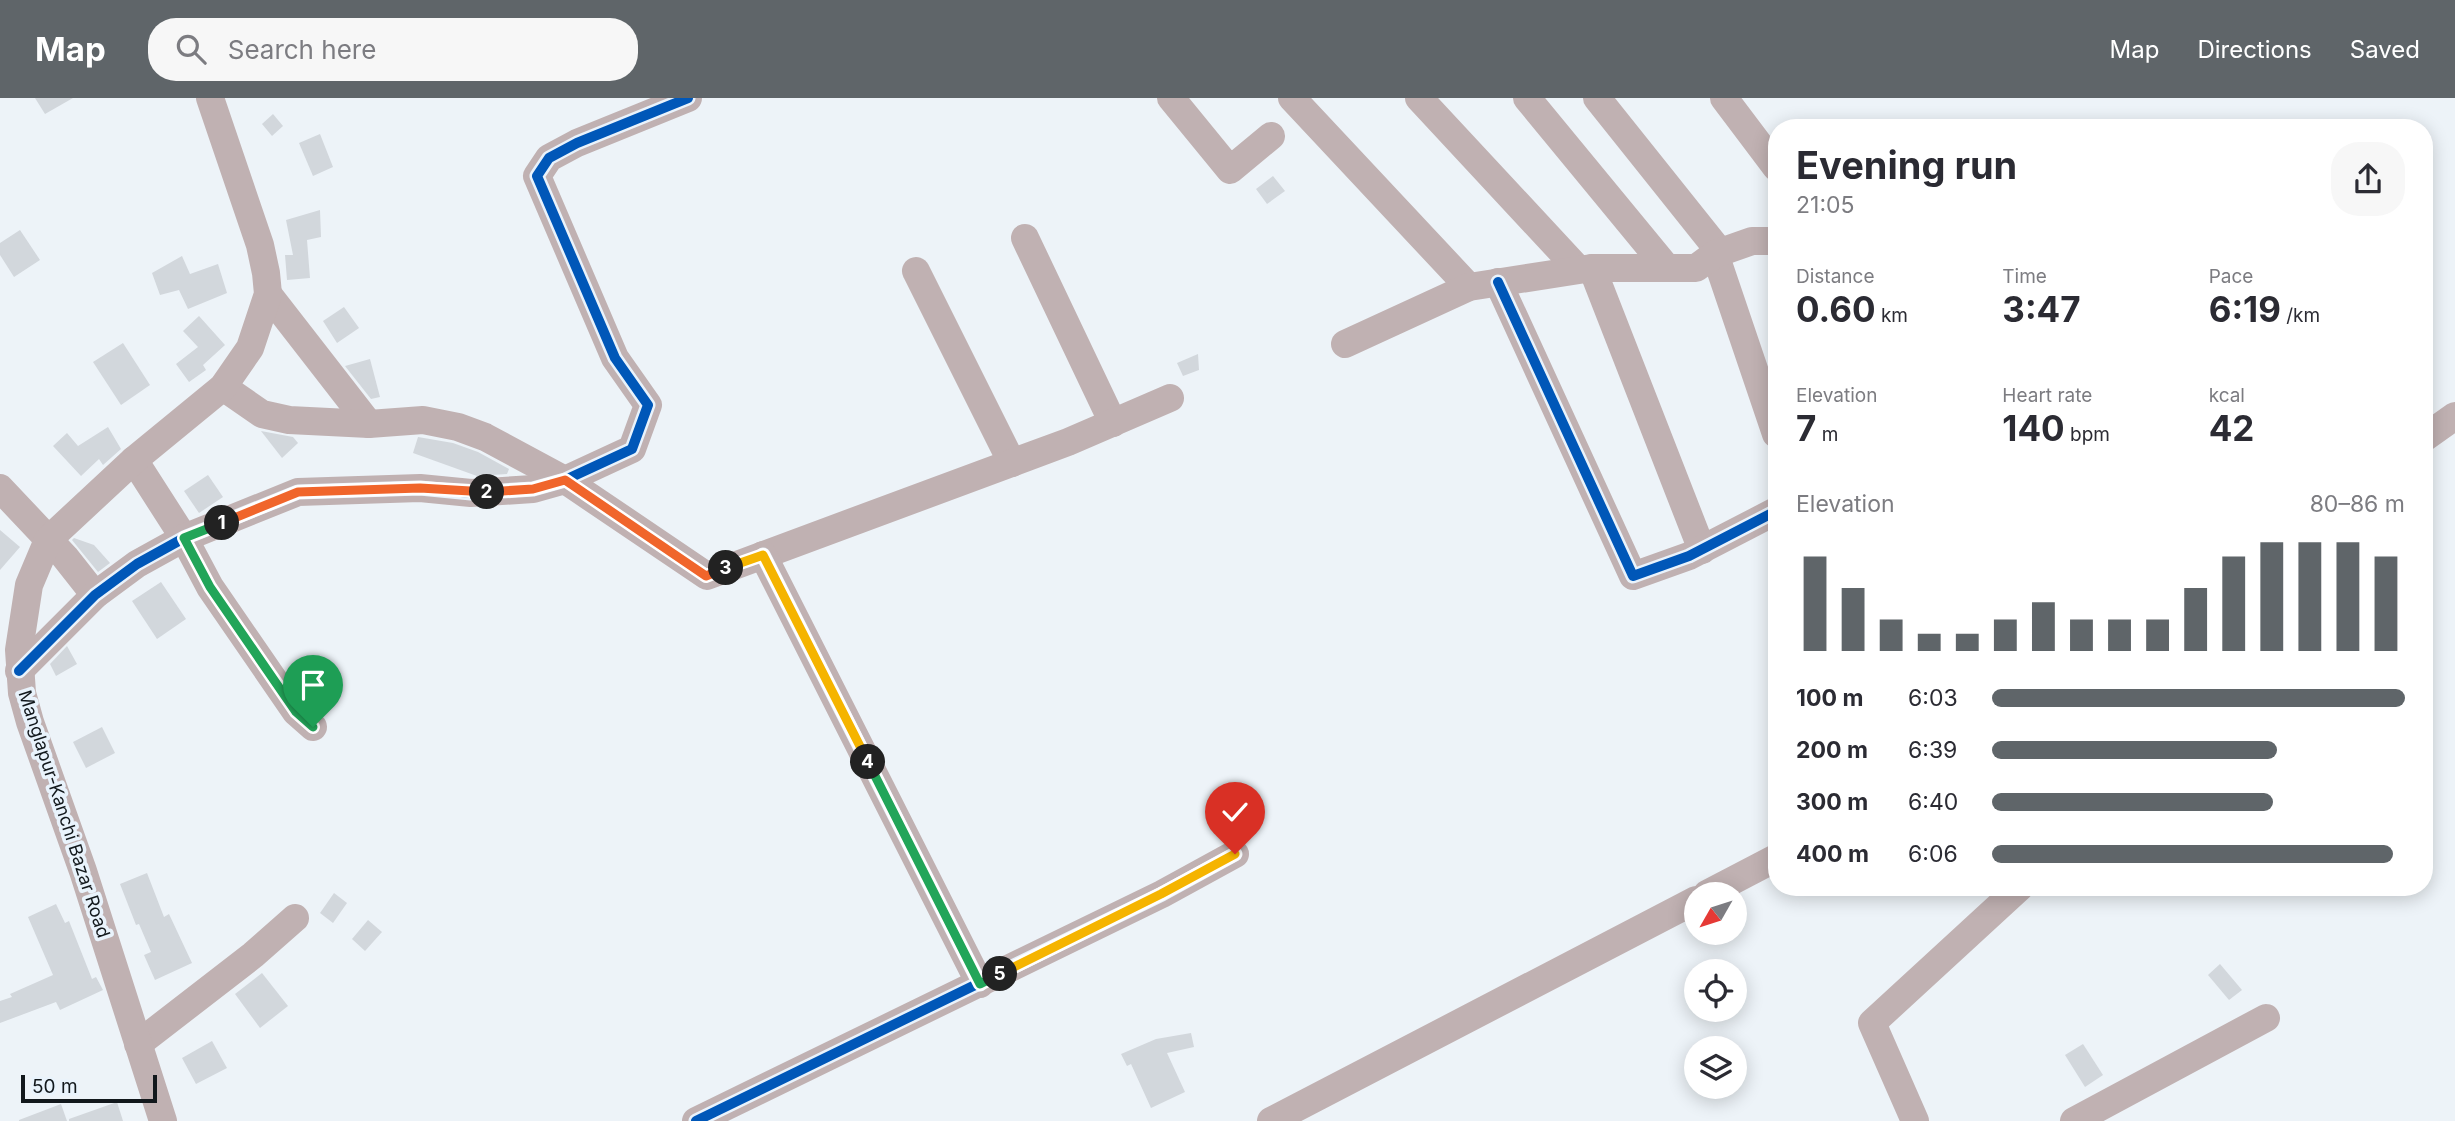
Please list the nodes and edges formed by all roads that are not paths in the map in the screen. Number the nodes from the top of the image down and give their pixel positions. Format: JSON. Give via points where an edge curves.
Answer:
{"nodes":[{"id":1,"x":210,"y":98,"type":"edge"},
{"id":2,"x":688,"y":98,"type":"edge"},
{"id":3,"x":1171,"y":98,"type":"edge"},
{"id":4,"x":1292,"y":98,"type":"edge"},
{"id":5,"x":1419,"y":98,"type":"edge"},
{"id":6,"x":1527,"y":98,"type":"edge"},
{"id":7,"x":1597,"y":98,"type":"edge"},
{"id":8,"x":1724,"y":98,"type":"edge"},
{"id":9,"x":1270,"y":136,"type":"dead end"},
{"id":10,"x":1768,"y":156,"type":"edge"},
{"id":11,"x":1025,"y":238,"type":"dead end"},
{"id":12,"x":1768,"y":241,"type":"edge"},
{"id":13,"x":1718,"y":253,"type":"junction"},
{"id":14,"x":1585,"y":268,"type":"junction"},
{"id":15,"x":1667,"y":268,"type":"junction"},
{"id":16,"x":916,"y":271,"type":"dead end"},
{"id":17,"x":1498,"y":282,"type":"junction"},
{"id":18,"x":1469,"y":287,"type":"junction"},
{"id":19,"x":268,"y":294,"type":"junction"},
{"id":20,"x":1345,"y":344,"type":"dead end"},
{"id":21,"x":223,"y":387,"type":"junction"},
{"id":22,"x":1170,"y":398,"type":"dead end"},
{"id":23,"x":1768,"y":409,"type":"edge"},
{"id":24,"x":2455,"y":416,"type":"edge"},
{"id":25,"x":1113,"y":423,"type":"junction"},
{"id":26,"x":369,"y":424,"type":"junction"},
{"id":27,"x":2433,"y":432,"type":"edge"},
{"id":28,"x":134,"y":460,"type":"junction"},
{"id":29,"x":1012,"y":463,"type":"junction"},
{"id":30,"x":565,"y":480,"type":"junction"},
{"id":31,"x":0,"y":488,"type":"edge"},
{"id":32,"x":1768,"y":515,"type":"edge"},
{"id":33,"x":184,"y":538,"type":"junction"},
{"id":34,"x":48,"y":540,"type":"junction"},
{"id":35,"x":1702,"y":550,"type":"junction"},
{"id":36,"x":763,"y":555,"type":"junction"},
{"id":37,"x":95,"y":595,"type":"junction"},
{"id":38,"x":26,"y":602,"type":"junction"},
{"id":39,"x":0,"y":618,"type":"edge"},
{"id":40,"x":19,"y":671,"type":"junction"},
{"id":41,"x":313,"y":727,"type":"dead end"},
{"id":42,"x":1235,"y":854,"type":"dead end"},
{"id":43,"x":1768,"y":862,"type":"edge"},
{"id":44,"x":1729,"y":882,"type":"edge"},
{"id":45,"x":2010,"y":896,"type":"edge"},
{"id":46,"x":1684,"y":906,"type":"edge"},
{"id":47,"x":295,"y":918,"type":"dead end"},
{"id":48,"x":980,"y":984,"type":"junction"},
{"id":49,"x":2266,"y":1018,"type":"dead end"},
{"id":50,"x":138,"y":1044,"type":"junction"},
{"id":51,"x":161,"y":1120,"type":"edge"},
{"id":52,"x":696,"y":1121,"type":"edge"},
{"id":53,"x":1271,"y":1121,"type":"edge"},
{"id":54,"x":1915,"y":1121,"type":"edge"},
{"id":55,"x":2074,"y":1121,"type":"edge"}],
"edges":[{"from":1,"to":19,"type":"street","name":"Manglapur-Kanchi Bazar Road","via":[[260,245]]},
{"from":2,"to":30,"type":"street","via":[[568,148],[549,158],[537,176],[615,358],[648,405],[632,449]]},
{"from":3,"to":9,"type":"street","via":[[1230,170]]},
{"from":4,"to":18,"type":"street"},
{"from":5,"to":14,"type":"street"},
{"from":6,"to":15,"type":"street"},
{"from":7,"to":13,"type":"street"},
{"from":8,"to":10,"type":"street"},
{"from":11,"to":25,"type":"street"},
{"from":12,"to":13,"type":"street"},
{"from":13,"to":15,"type":"street","via":[[1696,268]]},
{"from":13,"to":23,"type":"street"},
{"from":14,"to":15,"type":"street"},
{"from":14,"to":17,"type":"street"},
{"from":14,"to":35,"type":"street"},
{"from":16,"to":29,"type":"street"},
{"from":17,"to":18,"type":"street"},
{"from":17,"to":35,"type":"street","via":[[1633,576]]},
{"from":18,"to":20,"type":"street"},
{"from":19,"to":21,"type":"street","name":"Manglapur-Kanchi Bazar Road","via":[[250,348]]},
{"from":19,"to":26,"type":"street"},
{"from":21,"to":26,"type":"street","via":[[262,414]]},
{"from":21,"to":28,"type":"street","name":"Manglapur-Kanchi Bazar Road"},
{"from":22,"to":25,"type":"street"},
{"from":24,"to":27,"type":"street"},
{"from":25,"to":29,"type":"street"},
{"from":26,"to":30,"type":"street","via":[[423,420],[458,427]]},
{"from":28,"to":33,"type":"street"},
{"from":28,"to":34,"type":"street","name":"Manglapur-Kanchi Bazar Road"},
{"from":29,"to":36,"type":"street"},
{"from":30,"to":33,"type":"street","via":[[533,489],[471,493],[420,488],[298,492]]},
{"from":30,"to":36,"type":"street","via":[[706,576]]},
{"from":31,"to":34,"type":"street"},
{"from":32,"to":35,"type":"street"},
{"from":33,"to":37,"type":"street"},
{"from":33,"to":41,"type":"street","via":[[210,587],[296,712]]},
{"from":34,"to":37,"type":"street"},
{"from":34,"to":38,"type":"street","name":"Manglapur-Kanchi Bazar Road"},
{"from":36,"to":48,"type":"street"},
{"from":37,"to":40,"type":"street"},
{"from":38,"to":39,"type":"street"},
{"from":38,"to":40,"type":"street","name":"Manglapur-Kanchi Bazar Road"},
{"from":40,"to":50,"type":"street","name":"Manglapur-Kanchi Bazar Road","via":[[30,722]]},
{"from":42,"to":48,"type":"street"},
{"from":43,"to":44,"type":"street"},
{"from":45,"to":54,"type":"street","via":[[1872,1023]]},
{"from":46,"to":53,"type":"street"},
{"from":47,"to":50,"type":"street"},
{"from":48,"to":52,"type":"street"},
{"from":49,"to":55,"type":"street"},
{"from":50,"to":51,"type":"street","name":"Manglapur-Kanchi Bazar Road"}]}
